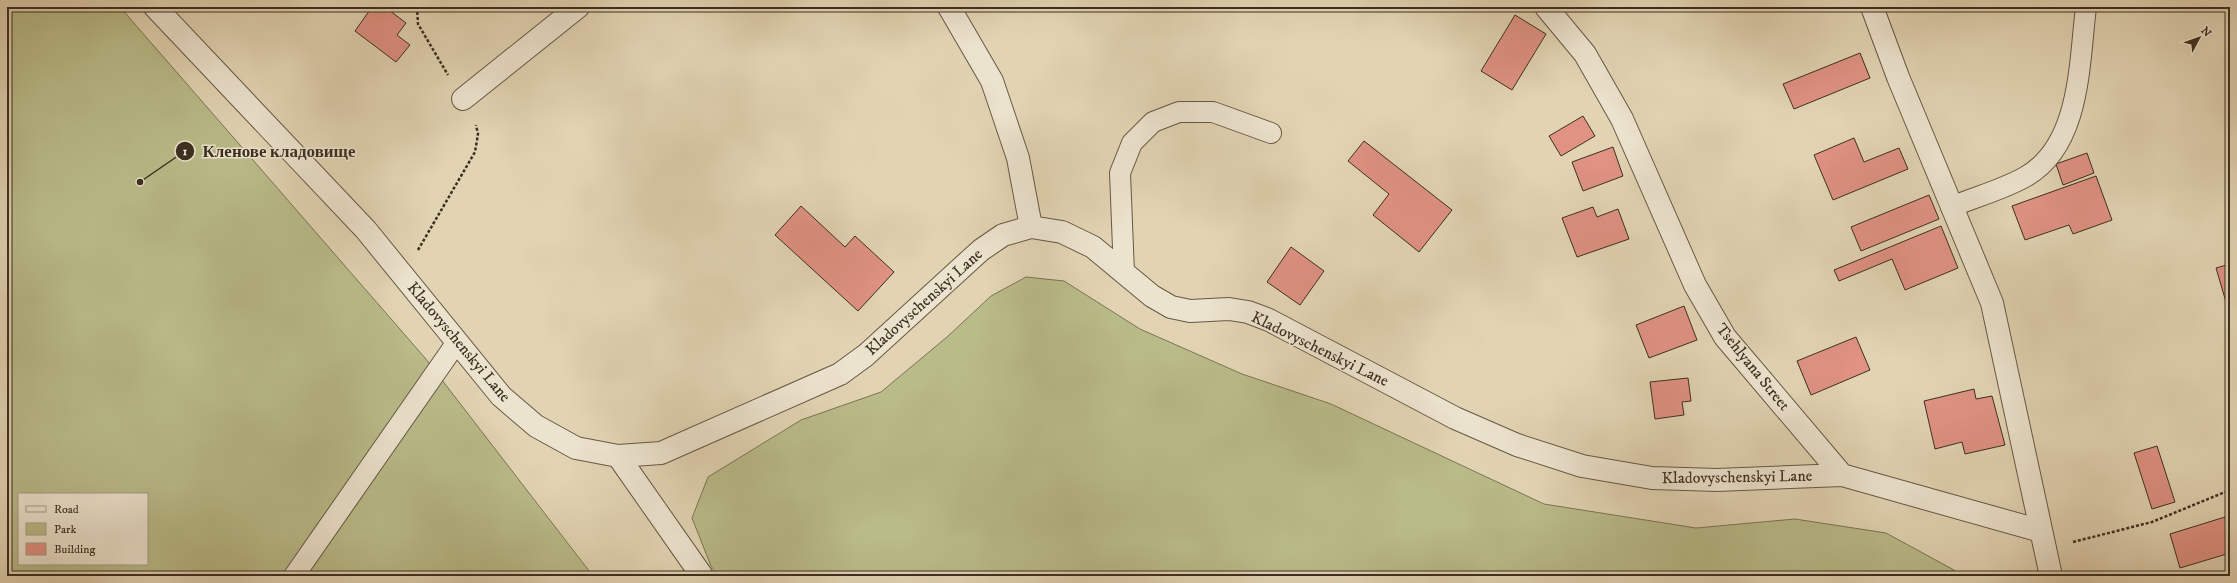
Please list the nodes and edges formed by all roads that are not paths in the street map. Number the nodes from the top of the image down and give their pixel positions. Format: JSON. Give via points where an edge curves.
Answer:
{"nodes":[{"id":1,"x":155,"y":7,"type":"edge"},
{"id":2,"x":578,"y":7,"type":"edge"},
{"id":3,"x":949,"y":7,"type":"edge"},
{"id":4,"x":1546,"y":7,"type":"edge"},
{"id":5,"x":1872,"y":7,"type":"edge"},
{"id":6,"x":2086,"y":7,"type":"edge"},
{"id":7,"x":463,"y":99,"type":"road end"},
{"id":8,"x":1271,"y":133,"type":"dead end"},
{"id":9,"x":1951,"y":207,"type":"junction"},
{"id":10,"x":1031,"y":227,"type":"junction"},
{"id":11,"x":1124,"y":273,"type":"junction"},
{"id":12,"x":457,"y":342,"type":"junction"},
{"id":13,"x":618,"y":456,"type":"junction"},
{"id":14,"x":1842,"y":474,"type":"junction"},
{"id":15,"x":2044,"y":540,"type":"junction"},
{"id":16,"x":294,"y":576,"type":"edge"},
{"id":17,"x":702,"y":576,"type":"edge"},
{"id":18,"x":2051,"y":576,"type":"edge"}],
"edges":[{"from":1,"to":12,"type":"street","name":"Kladovyschenskyi Lane","via":[[366,230]]},
{"from":2,"to":7,"type":"street"},
{"from":3,"to":10,"type":"street","via":[[992,81],[1018,158]]},
{"from":4,"to":14,"type":"street","name":"Tsehlyana Street","via":[[1585,54],[1622,119],[1695,286],[1725,337]]},
{"from":5,"to":9,"type":"street"},
{"from":6,"to":9,"type":"lane","via":[[2074,102],[2065,132],[2049,158],[2025,177]]},
{"from":8,"to":11,"type":"lane","via":[[1212,112],[1179,112],[1153,122],[1132,143],[1120,173]]},
{"from":9,"to":15,"type":"street","via":[[1992,303]]},
{"from":10,"to":11,"type":"street","name":"Kladovyschenskyi Lane","via":[[1062,232],[1093,247]]},
{"from":10,"to":13,"type":"street","name":"Kladovyschenskyi Lane","via":[[1003,235],[981,250],[866,355],[840,374],[661,453]]},
{"from":11,"to":14,"type":"street","name":"Kladovyschenskyi Lane","via":[[1170,307],[1190,312],[1229,309],[1248,312],[1269,320],[1455,418],[1518,444],[1582,466],[1652,478],[1717,480]]},
{"from":12,"to":13,"type":"street","name":"Kladovyschenskyi Lane","via":[[501,396],[536,426],[576,448]]},
{"from":12,"to":16,"type":"lane"},
{"from":13,"to":17,"type":"street"},
{"from":14,"to":15,"type":"street"},
{"from":15,"to":18,"type":"street"}]}
